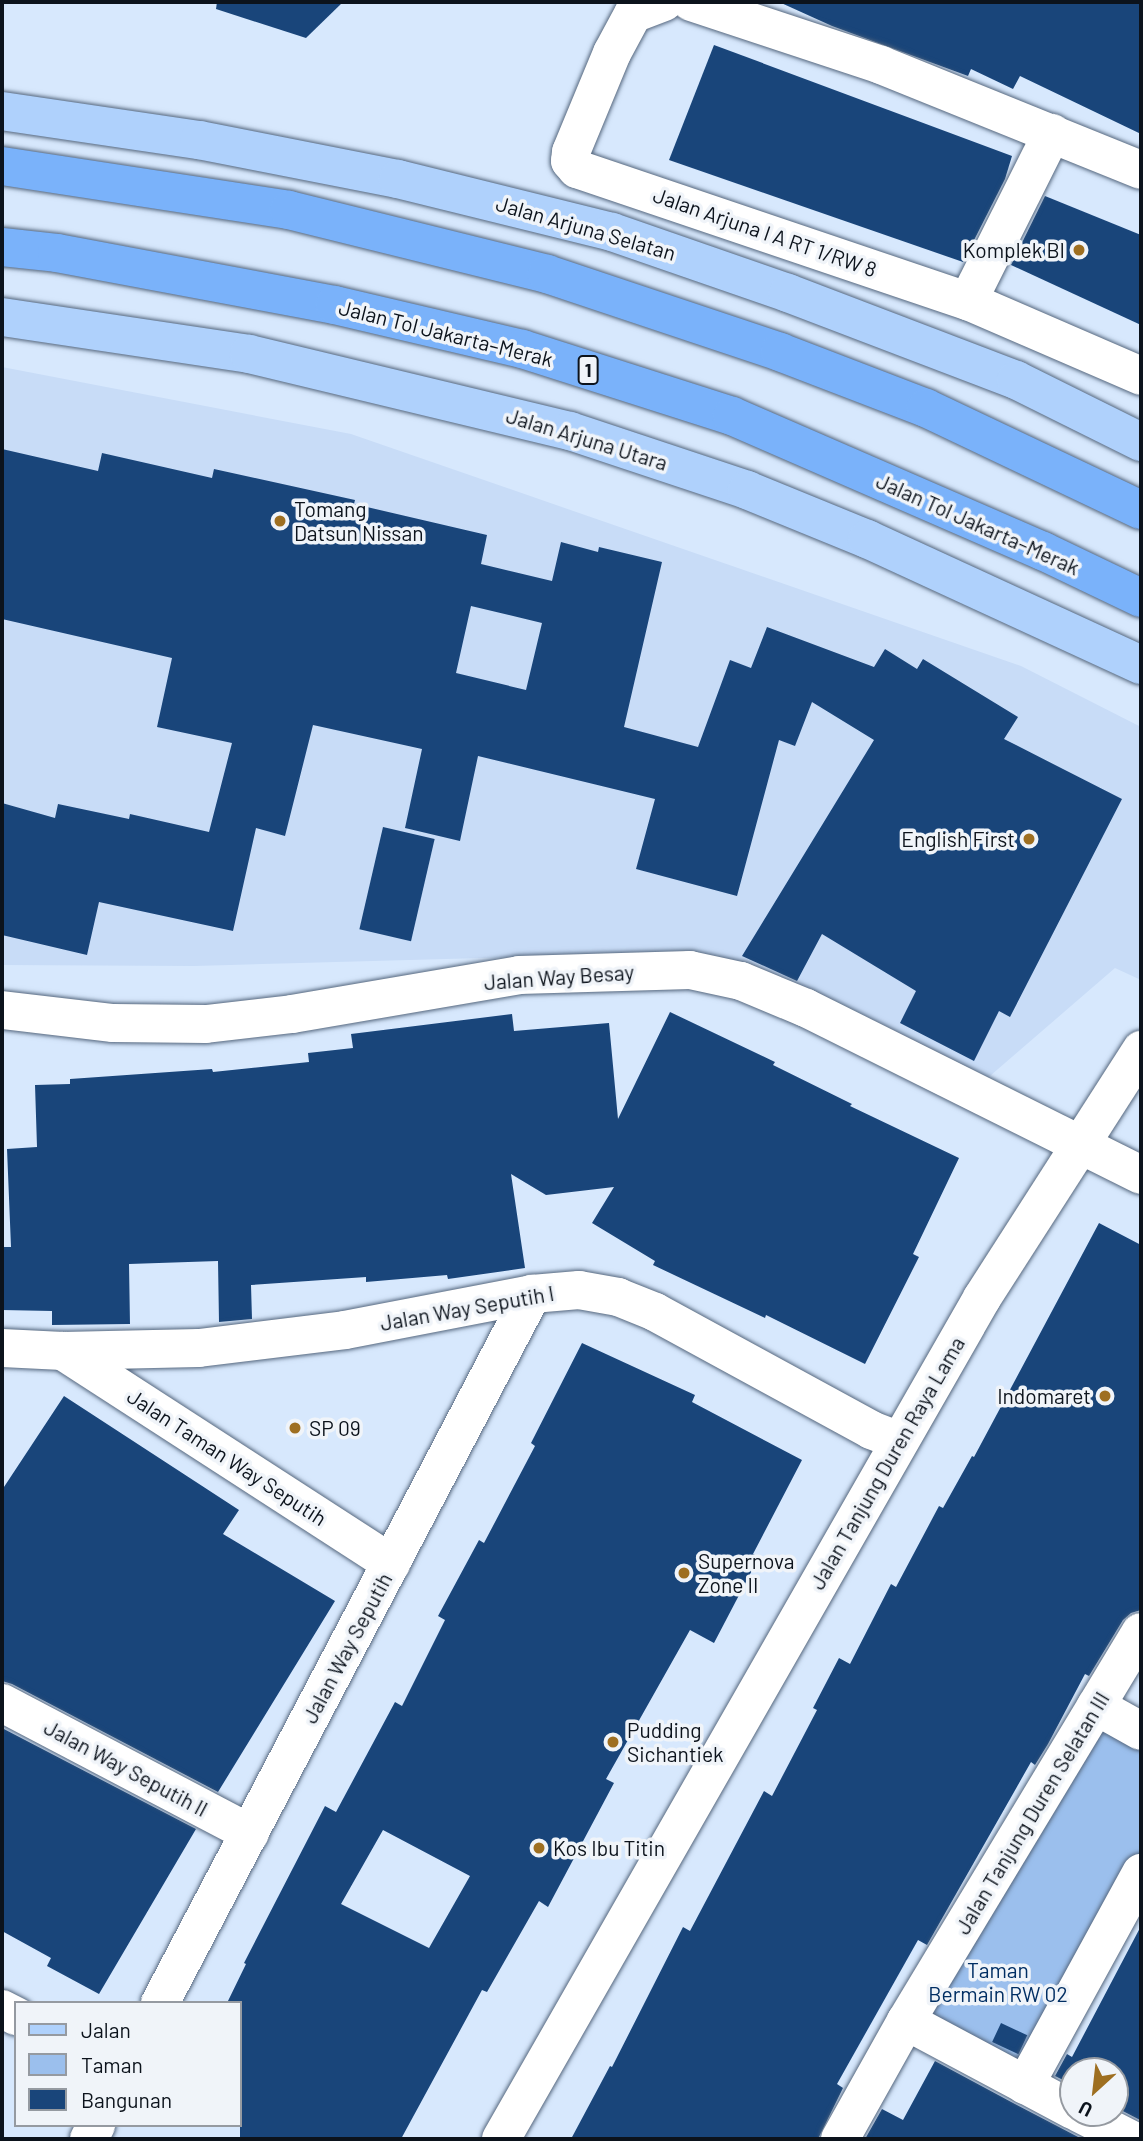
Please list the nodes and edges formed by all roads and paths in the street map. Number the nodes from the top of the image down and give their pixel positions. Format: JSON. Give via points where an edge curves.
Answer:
{"nodes":[{"id":1,"x":664,"y":2,"type":"edge"},
{"id":2,"x":691,"y":2,"type":"edge"},
{"id":3,"x":2,"y":111,"type":"edge"},
{"id":4,"x":1052,"y":133,"type":"junction"},
{"id":5,"x":2,"y":166,"type":"edge"},
{"id":6,"x":1141,"y":170,"type":"edge"},
{"id":7,"x":2,"y":247,"type":"edge"},
{"id":8,"x":968,"y":301,"type":"junction"},
{"id":9,"x":2,"y":317,"type":"edge"},
{"id":10,"x":1141,"y":376,"type":"edge"},
{"id":11,"x":1141,"y":442,"type":"edge"},
{"id":12,"x":1141,"y":510,"type":"edge"},
{"id":13,"x":1141,"y":598,"type":"edge"},
{"id":14,"x":1141,"y":665,"type":"edge"},
{"id":15,"x":2,"y":1010,"type":"edge"},
{"id":16,"x":1141,"y":1050,"type":"edge"},
{"id":17,"x":1082,"y":1144,"type":"junction"},
{"id":18,"x":1141,"y":1175,"type":"edge"},
{"id":19,"x":532,"y":1294,"type":"junction"},
{"id":20,"x":2,"y":1348,"type":"edge"},
{"id":21,"x":64,"y":1352,"type":"junction"},
{"id":22,"x":899,"y":1441,"type":"junction"},
{"id":23,"x":391,"y":1563,"type":"junction"},
{"id":24,"x":1141,"y":1632,"type":"edge"},
{"id":25,"x":2,"y":1703,"type":"edge"},
{"id":26,"x":1096,"y":1706,"type":"junction"},
{"id":27,"x":1141,"y":1731,"type":"edge"},
{"id":28,"x":250,"y":1833,"type":"junction"},
{"id":29,"x":1141,"y":1873,"type":"edge"},
{"id":30,"x":1127,"y":1933,"type":"edge"},
{"id":31,"x":161,"y":2001,"type":"edge"},
{"id":32,"x":906,"y":2021,"type":"junction"},
{"id":33,"x":1025,"y":2085,"type":"junction"},
{"id":34,"x":1059,"y":2103,"type":"edge"},
{"id":35,"x":1106,"y":2127,"type":"edge"},
{"id":36,"x":501,"y":2139,"type":"edge"},
{"id":37,"x":840,"y":2139,"type":"edge"},
{"id":38,"x":1130,"y":2139,"type":"edge"}],
"edges":[{"from":1,"to":8,"type":"street","name":"Jalan Arjuna I A RT 1/RW 8","via":[[633,14],[612,52],[571,152],[570,160],[577,169]]},
{"from":2,"to":4,"type":"street","via":[[881,65]]},
{"from":3,"to":11,"type":"main road","name":"Jalan Arjuna Selatan","via":[[199,140],[372,174],[612,232],[1016,380]]},
{"from":4,"to":6,"type":"street"},
{"from":4,"to":8,"type":"street"},
{"from":5,"to":12,"type":"highway","via":[[289,210],[547,274],[780,352],[926,408]]},
{"from":7,"to":13,"type":"highway","name":"Jalan Tol Jakarta–Merak","number":"1","via":[[57,253],[335,305],[522,349],[732,416]]},
{"from":8,"to":10,"type":"street","name":"Jalan Arjuna I A RT 1/RW 8"},
{"from":9,"to":14,"type":"main road","name":"Jalan Arjuna Utara","via":[[249,354],[570,431],[747,490],[867,538]]},
{"from":15,"to":17,"type":"street","name":"Jalan Way Besay","via":[[113,1023],[206,1024],[519,975],[690,970],[741,981],[806,1008]]},
{"from":16,"to":17,"type":"street","name":"Jalan Tanjung Duren Raya Lama"},
{"from":17,"to":18,"type":"street","name":"Jalan Way Besay"},
{"from":17,"to":22,"type":"street","name":"Jalan Tanjung Duren Raya Lama","via":[[982,1298]]},
{"from":19,"to":21,"type":"street","name":"Jalan Way Seputih I","via":[[345,1330],[199,1348]]},
{"from":19,"to":22,"type":"street","name":"Jalan Way Seputih I","via":[[579,1290],[618,1297],[655,1312]]},
{"from":19,"to":23,"type":"street","name":"Jalan Way Seputih"},
{"from":20,"to":21,"type":"street","name":"Jalan Way Seputih I"},
{"from":21,"to":23,"type":"street","name":"Jalan Taman Way Seputih"},
{"from":22,"to":36,"type":"street","name":"Jalan Tanjung Duren Raya Lama"},
{"from":23,"to":28,"type":"street","name":"Jalan Way Seputih"},
{"from":24,"to":26,"type":"street","name":"Jalan Tanjung Duren Selatan III"},
{"from":25,"to":28,"type":"street","name":"Jalan Way Seputih II"},
{"from":26,"to":27,"type":"street"},
{"from":26,"to":32,"type":"street","name":"Jalan Tanjung Duren Selatan III"},
{"from":28,"to":31,"type":"street","name":"Jalan Way Seputih"},
{"from":29,"to":30,"type":"street"},
{"from":30,"to":33,"type":"street"},
{"from":32,"to":33,"type":"street"},
{"from":32,"to":37,"type":"street","name":"Jalan Tanjung Duren Selatan III"},
{"from":33,"to":34,"type":"street"},
{"from":35,"to":38,"type":"street"}]}
